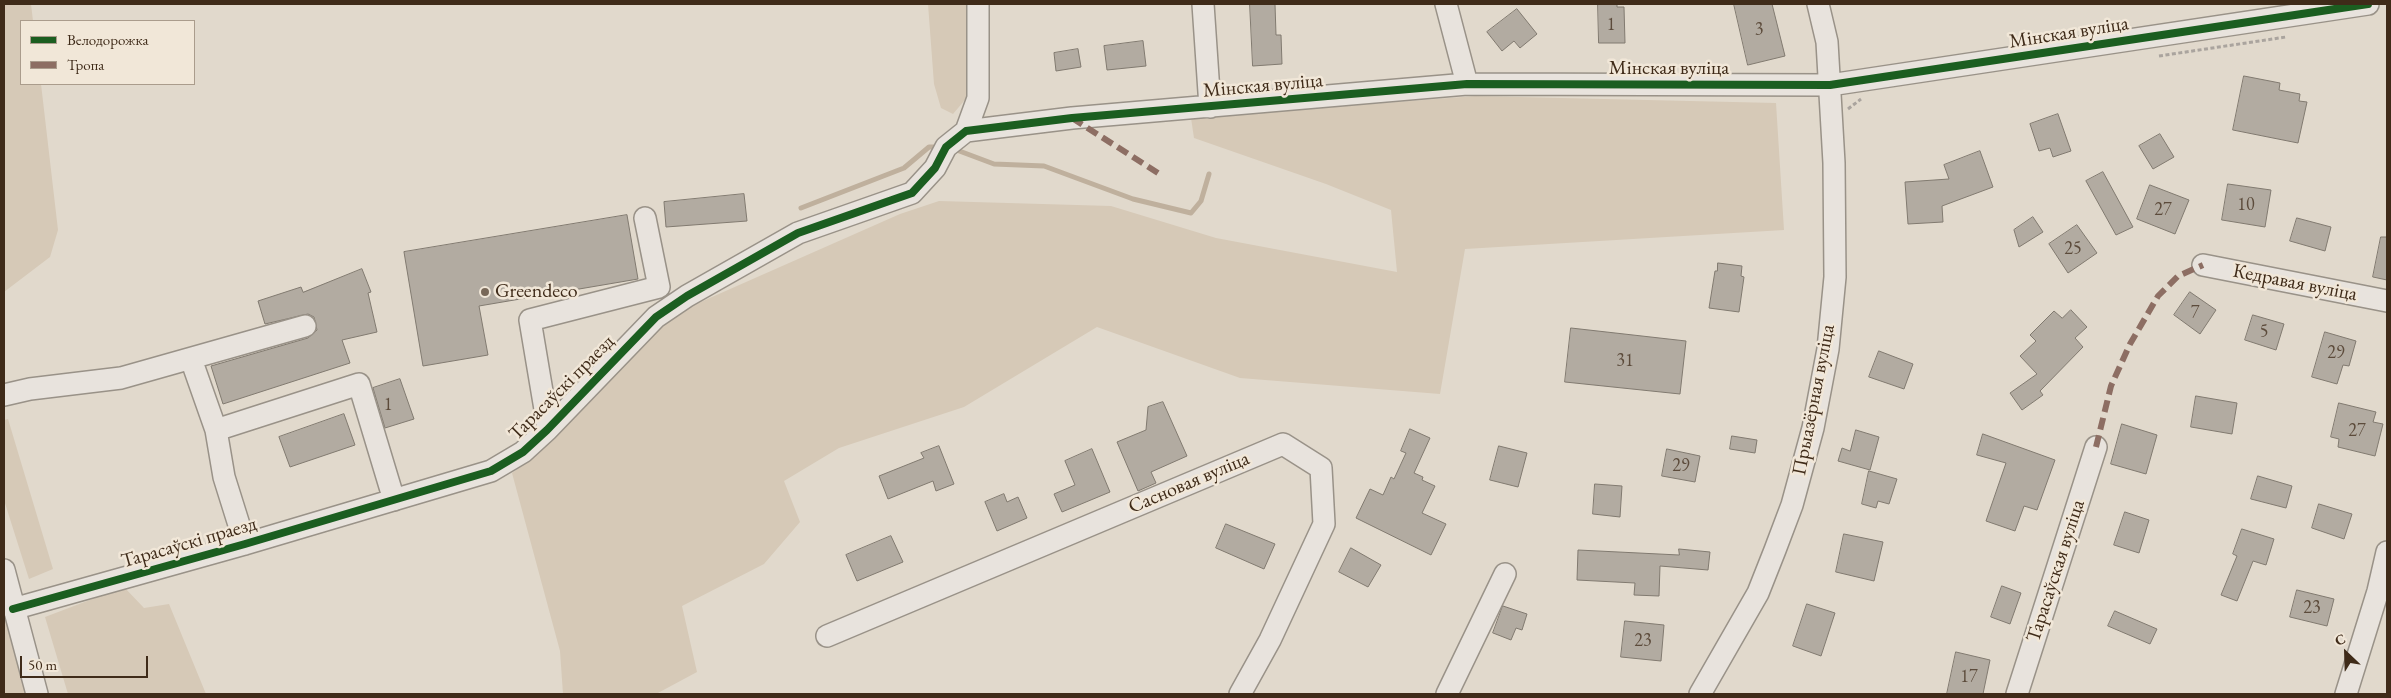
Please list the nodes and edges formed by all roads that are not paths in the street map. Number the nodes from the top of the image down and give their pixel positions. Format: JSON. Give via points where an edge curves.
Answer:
{"nodes":[{"id":1,"x":978,"y":4,"type":"edge"},
{"id":2,"x":1203,"y":4,"type":"edge"},
{"id":3,"x":1446,"y":4,"type":"edge"},
{"id":4,"x":1818,"y":4,"type":"edge"},
{"id":5,"x":2368,"y":4,"type":"edge"},
{"id":6,"x":1467,"y":84,"type":"junction"},
{"id":7,"x":1830,"y":85,"type":"junction"},
{"id":8,"x":1210,"y":107,"type":"junction"},
{"id":9,"x":966,"y":131,"type":"junction"},
{"id":10,"x":645,"y":218,"type":"dead end"},
{"id":11,"x":2203,"y":265,"type":"dead end"},
{"id":12,"x":2387,"y":301,"type":"edge"},
{"id":13,"x":305,"y":326,"type":"dead end"},
{"id":14,"x":191,"y":359,"type":"junction"},
{"id":15,"x":4,"y":395,"type":"edge"},
{"id":16,"x":548,"y":427,"type":"junction"},
{"id":17,"x":216,"y":430,"type":"junction"},
{"id":18,"x":2096,"y":447,"type":"dead end"},
{"id":19,"x":394,"y":500,"type":"junction"},
{"id":20,"x":245,"y":544,"type":"junction"},
{"id":21,"x":2387,"y":552,"type":"edge"},
{"id":22,"x":4,"y":570,"type":"edge"},
{"id":23,"x":1504,"y":574,"type":"dead end"},
{"id":24,"x":13,"y":609,"type":"junction"},
{"id":25,"x":827,"y":636,"type":"dead end"},
{"id":26,"x":37,"y":694,"type":"edge"},
{"id":27,"x":1240,"y":694,"type":"edge"},
{"id":28,"x":1446,"y":694,"type":"edge"},
{"id":29,"x":1700,"y":694,"type":"edge"},
{"id":30,"x":2017,"y":694,"type":"edge"},
{"id":31,"x":2346,"y":694,"type":"edge"}],
"edges":[{"from":1,"to":9,"type":"street","via":[[978,98]]},
{"from":2,"to":8,"type":"street"},
{"from":3,"to":6,"type":"street"},
{"from":4,"to":7,"type":"street","name":"Прыазёрная вуліца","via":[[1828,42]]},
{"from":5,"to":7,"type":"street","name":"Мінская вуліца"},
{"from":6,"to":7,"type":"street","name":"Мінская вуліца"},
{"from":6,"to":8,"type":"street","name":"Мінская вуліца"},
{"from":7,"to":29,"type":"street","name":"Прыазёрная вуліца","via":[[1835,277],[1828,349],[1812,428],[1792,504],[1758,593]]},
{"from":8,"to":9,"type":"street","name":"Мінская вуліца","via":[[1072,118]]},
{"from":9,"to":16,"type":"street","name":"Тарасаўскі праезд","via":[[946,147],[935,168],[912,193],[798,233],[656,317]]},
{"from":10,"to":16,"type":"street","via":[[659,287],[530,320]]},
{"from":11,"to":12,"type":"street","name":"Кедравая вуліца"},
{"from":13,"to":14,"type":"street"},
{"from":14,"to":15,"type":"street","via":[[121,378]]},
{"from":14,"to":17,"type":"street"},
{"from":16,"to":19,"type":"street","name":"Тарасаўскі праезд","via":[[522,452],[491,472]]},
{"from":17,"to":19,"type":"street","via":[[358,384]]},
{"from":17,"to":20,"type":"street","via":[[224,477]]},
{"from":18,"to":30,"type":"street","name":"Тарасаўская вуліца"},
{"from":19,"to":20,"type":"street","name":"Тарасаўскі праезд"},
{"from":20,"to":24,"type":"street","name":"Тарасаўскі праезд"},
{"from":21,"to":31,"type":"street"},
{"from":22,"to":24,"type":"street"},
{"from":23,"to":28,"type":"street"},
{"from":24,"to":26,"type":"street"},
{"from":25,"to":27,"type":"street","name":"Сасновая вуліца","via":[[1283,444],[1321,468],[1324,524],[1270,640]]}]}
